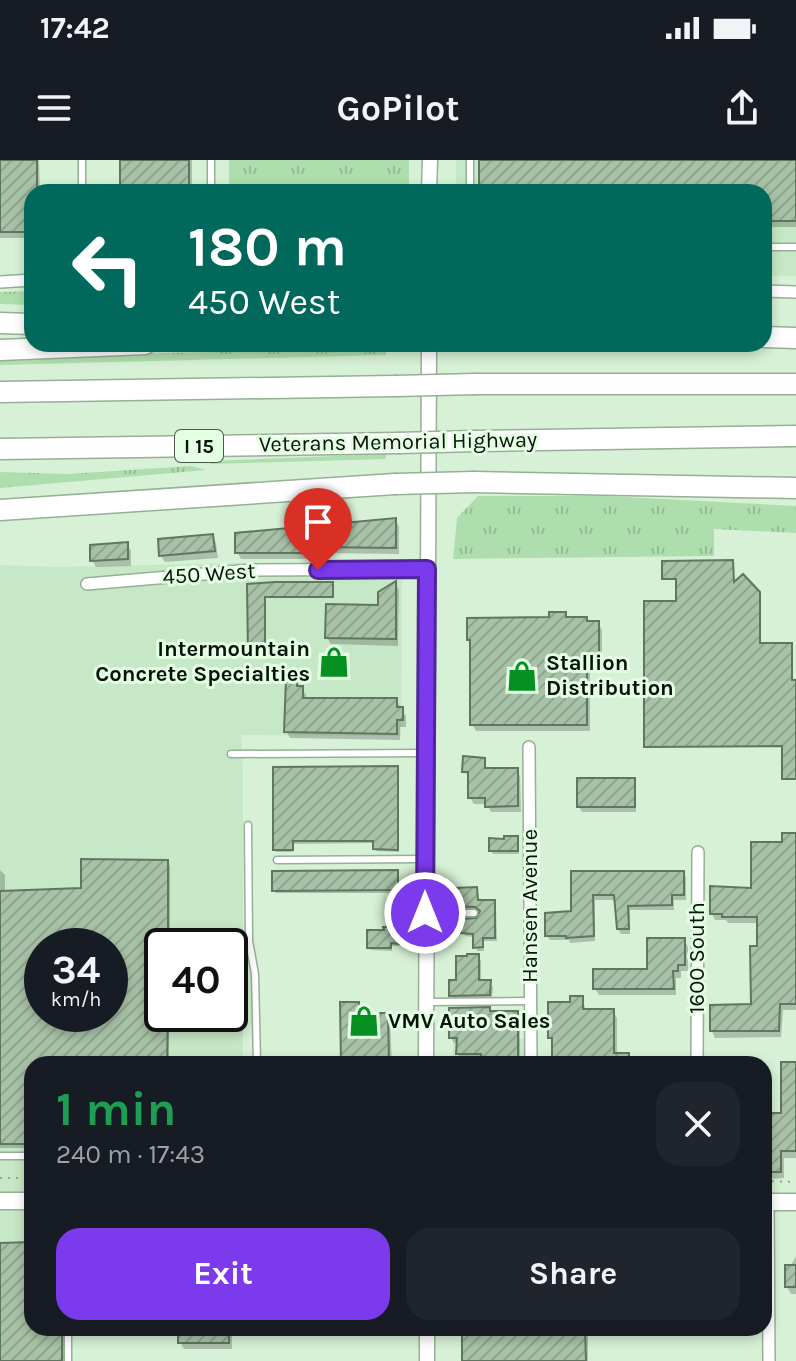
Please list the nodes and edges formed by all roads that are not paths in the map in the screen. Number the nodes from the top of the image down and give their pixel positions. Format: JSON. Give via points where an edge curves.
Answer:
{"nodes":[{"id":1,"x":82,"y":160,"type":"edge"},
{"id":2,"x":211,"y":160,"type":"edge"},
{"id":3,"x":430,"y":160,"type":"edge"},
{"id":4,"x":470,"y":160,"type":"edge"},
{"id":5,"x":82,"y":184,"type":"edge"},
{"id":6,"x":211,"y":184,"type":"edge"},
{"id":7,"x":429,"y":184,"type":"edge"},
{"id":8,"x":470,"y":184,"type":"edge"},
{"id":9,"x":772,"y":247,"type":"edge"},
{"id":10,"x":796,"y":247,"type":"edge"},
{"id":11,"x":24,"y":280,"type":"edge"},
{"id":12,"x":0,"y":282,"type":"edge"},
{"id":13,"x":772,"y":291,"type":"edge"},
{"id":14,"x":796,"y":292,"type":"edge"},
{"id":15,"x":0,"y":323,"type":"edge"},
{"id":16,"x":24,"y":324,"type":"edge"},
{"id":17,"x":772,"y":337,"type":"edge"},
{"id":18,"x":796,"y":338,"type":"edge"},
{"id":19,"x":24,"y":349,"type":"edge"},
{"id":20,"x":0,"y":350,"type":"edge"},
{"id":21,"x":429,"y":352,"type":"edge"},
{"id":22,"x":796,"y":384,"type":"edge"},
{"id":23,"x":0,"y":392,"type":"edge"},
{"id":24,"x":796,"y":436,"type":"edge"},
{"id":25,"x":0,"y":449,"type":"edge"},
{"id":26,"x":796,"y":488,"type":"edge"},
{"id":27,"x":0,"y":510,"type":"edge"},
{"id":28,"x":427,"y":569,"type":"junction"},
{"id":29,"x":87,"y":584,"type":"dead end"},
{"id":30,"x":529,"y":747,"type":"dead end"},
{"id":31,"x":425,"y":753,"type":"junction"},
{"id":32,"x":231,"y":754,"type":"dead end"},
{"id":33,"x":248,"y":825,"type":"dead end"},
{"id":34,"x":698,"y":852,"type":"dead end"},
{"id":35,"x":425,"y":859,"type":"junction"},
{"id":36,"x":277,"y":860,"type":"dead end"},
{"id":37,"x":425,"y":913,"type":"junction"},
{"id":38,"x":474,"y":913,"type":"dead end"},
{"id":39,"x":530,"y":1001,"type":"junction"},
{"id":40,"x":426,"y":1002,"type":"junction"},
{"id":41,"x":257,"y":1056,"type":"edge"},
{"id":42,"x":426,"y":1056,"type":"edge"},
{"id":43,"x":531,"y":1056,"type":"edge"},
{"id":44,"x":697,"y":1056,"type":"edge"},
{"id":45,"x":0,"y":1156,"type":"edge"},
{"id":46,"x":24,"y":1156,"type":"edge"},
{"id":47,"x":0,"y":1201,"type":"edge"},
{"id":48,"x":24,"y":1201,"type":"edge"},
{"id":49,"x":772,"y":1202,"type":"edge"},
{"id":50,"x":796,"y":1202,"type":"edge"},
{"id":51,"x":68,"y":1336,"type":"edge"},
{"id":52,"x":427,"y":1336,"type":"edge"},
{"id":53,"x":769,"y":1336,"type":"edge"},
{"id":54,"x":68,"y":1361,"type":"edge"},
{"id":55,"x":427,"y":1361,"type":"edge"},
{"id":56,"x":769,"y":1361,"type":"edge"}],
"edges":[{"from":1,"to":5,"type":"lane"},
{"from":2,"to":6,"type":"lane"},
{"from":3,"to":7,"type":"street"},
{"from":4,"to":8,"type":"lane"},
{"from":9,"to":10,"type":"lane"},
{"from":11,"to":12,"type":"street"},
{"from":13,"to":14,"type":"street"},
{"from":15,"to":16,"type":"highway"},
{"from":17,"to":18,"type":"highway"},
{"from":19,"to":20,"type":"highway"},
{"from":21,"to":28,"type":"street"},
{"from":22,"to":23,"type":"highway","bridge":true},
{"from":24,"to":25,"type":"highway","name":"Veterans Memorial Highway","number":"I 15","bridge":true},
{"from":26,"to":27,"type":"highway","bridge":true,"via":[[395,484]]},
{"from":28,"to":29,"type":"street","name":"450 West","via":[[251,570]]},
{"from":28,"to":31,"type":"street"},
{"from":30,"to":39,"type":"street","name":"Hansen Avenue"},
{"from":31,"to":32,"type":"lane"},
{"from":31,"to":35,"type":"street"},
{"from":33,"to":41,"type":"lane"},
{"from":34,"to":44,"type":"street","name":"1600 South"},
{"from":35,"to":36,"type":"lane"},
{"from":35,"to":37,"type":"street"},
{"from":37,"to":38,"type":"lane"},
{"from":37,"to":40,"type":"street"},
{"from":39,"to":40,"type":"lane"},
{"from":39,"to":43,"type":"street","name":"Hansen Avenue"},
{"from":40,"to":42,"type":"street"},
{"from":45,"to":46,"type":"lane"},
{"from":47,"to":48,"type":"main road"},
{"from":49,"to":50,"type":"main road"},
{"from":51,"to":54,"type":"lane"},
{"from":52,"to":55,"type":"street"},
{"from":53,"to":56,"type":"street"}]}
